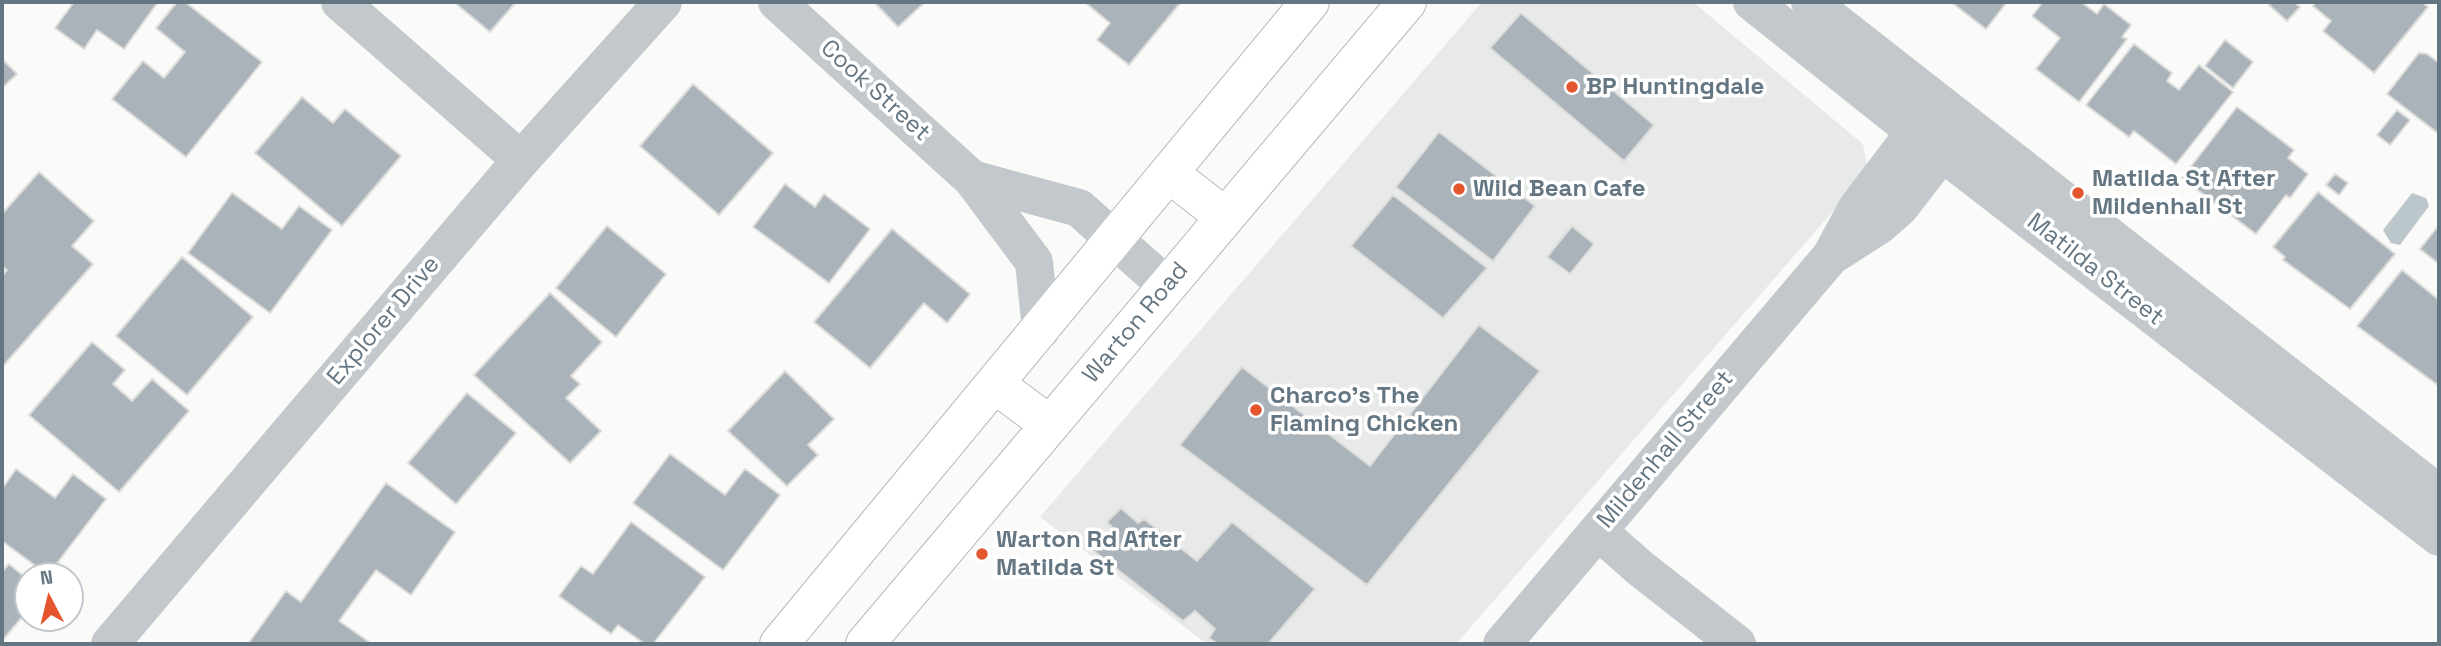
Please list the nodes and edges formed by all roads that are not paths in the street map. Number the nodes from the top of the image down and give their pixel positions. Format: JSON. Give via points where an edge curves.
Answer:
{"nodes":[{"id":1,"x":340,"y":2,"type":"edge"},
{"id":2,"x":663,"y":2,"type":"edge"},
{"id":3,"x":777,"y":2,"type":"edge"},
{"id":4,"x":1310,"y":2,"type":"edge"},
{"id":5,"x":1407,"y":2,"type":"edge"},
{"id":6,"x":1752,"y":2,"type":"edge"},
{"id":7,"x":1810,"y":2,"type":"edge"},
{"id":8,"x":1939,"y":128,"type":"junction"},
{"id":9,"x":521,"y":160,"type":"junction"},
{"id":10,"x":1170,"y":174,"type":"junction"},
{"id":11,"x":972,"y":180,"type":"junction"},
{"id":12,"x":1225,"y":218,"type":"junction"},
{"id":13,"x":1115,"y":239,"type":"junction"},
{"id":14,"x":1167,"y":286,"type":"junction"},
{"id":15,"x":1041,"y":330,"type":"junction"},
{"id":16,"x":996,"y":385,"type":"junction"},
{"id":17,"x":1050,"y":425,"type":"junction"},
{"id":18,"x":2439,"y":494,"type":"edge"},
{"id":19,"x":1598,"y":531,"type":"junction"},
{"id":20,"x":2439,"y":537,"type":"edge"},
{"id":21,"x":110,"y":644,"type":"edge"},
{"id":22,"x":779,"y":644,"type":"edge"},
{"id":23,"x":865,"y":644,"type":"edge"},
{"id":24,"x":1502,"y":644,"type":"edge"},
{"id":25,"x":1737,"y":644,"type":"edge"}],
"edges":[{"from":1,"to":9,"type":"street"},
{"from":2,"to":9,"type":"street","name":"Explorer Drive"},
{"from":3,"to":11,"type":"street","name":"Cook Street"},
{"from":4,"to":10,"type":"main road"},
{"from":5,"to":12,"type":"main road","name":"Warton Road"},
{"from":6,"to":8,"type":"street","name":"Matilda Street"},
{"from":7,"to":8,"type":"street","name":"Matilda Street"},
{"from":8,"to":18,"type":"street","name":"Matilda Street"},
{"from":8,"to":19,"type":"street","name":"Mildenhall Street","via":[[1899,207],[1831,256]]},
{"from":8,"to":20,"type":"street","name":"Matilda Street"},
{"from":9,"to":21,"type":"street","name":"Explorer Drive"},
{"from":10,"to":12,"type":"main road"},
{"from":10,"to":13,"type":"main road"},
{"from":11,"to":13,"type":"street","name":"Cook Street","via":[[1079,208]]},
{"from":11,"to":15,"type":"street","name":"Cook Street","via":[[1034,262]]},
{"from":12,"to":14,"type":"main road","name":"Warton Road"},
{"from":13,"to":14,"type":"street","name":"Cook Street"},
{"from":13,"to":15,"type":"main road"},
{"from":14,"to":17,"type":"main road","name":"Warton Road"},
{"from":15,"to":16,"type":"main road"},
{"from":16,"to":17,"type":"main road"},
{"from":16,"to":22,"type":"main road"},
{"from":17,"to":23,"type":"main road","name":"Warton Road"},
{"from":19,"to":24,"type":"street","name":"Mildenhall Street"},
{"from":19,"to":25,"type":"street"}]}
